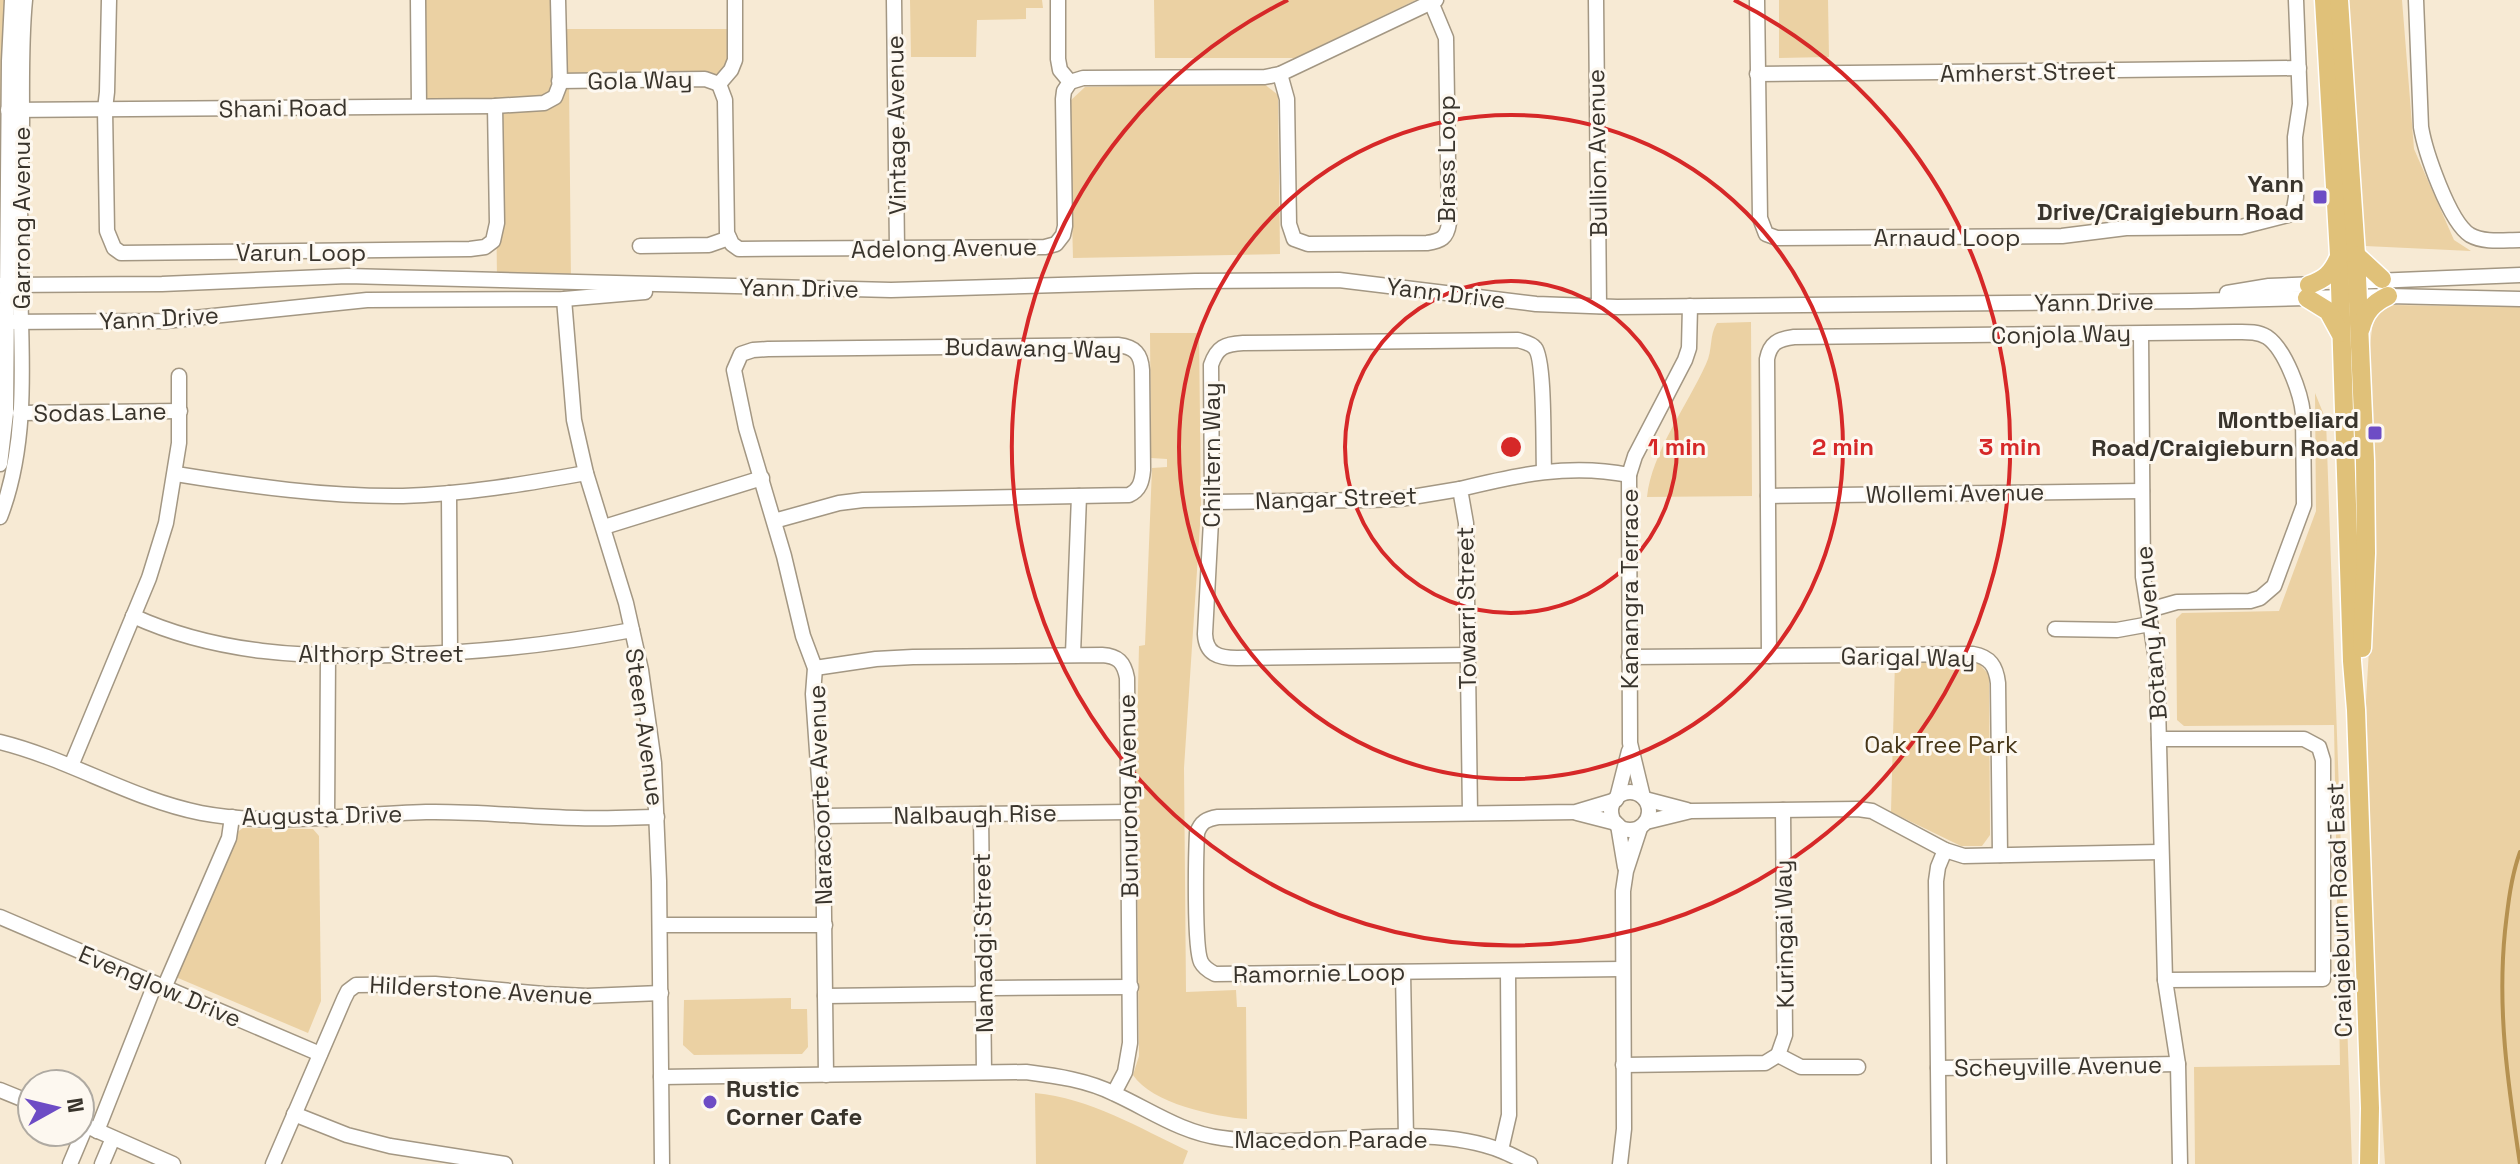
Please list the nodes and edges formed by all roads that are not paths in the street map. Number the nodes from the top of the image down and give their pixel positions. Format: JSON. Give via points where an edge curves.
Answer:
{"nodes":[{"id":1,"x":12,"y":0,"type":"edge"},
{"id":2,"x":25,"y":0,"type":"edge"},
{"id":3,"x":109,"y":0,"type":"edge"},
{"id":4,"x":418,"y":0,"type":"edge"},
{"id":5,"x":558,"y":0,"type":"edge"},
{"id":6,"x":735,"y":0,"type":"edge"},
{"id":7,"x":894,"y":0,"type":"edge"},
{"id":8,"x":1058,"y":0,"type":"edge"},
{"id":9,"x":1596,"y":0,"type":"edge"},
{"id":10,"x":1757,"y":0,"type":"edge"},
{"id":11,"x":2296,"y":0,"type":"edge"},
{"id":12,"x":2324,"y":0,"type":"edge"},
{"id":13,"x":2339,"y":0,"type":"edge"},
{"id":14,"x":2416,"y":0,"type":"edge"},
{"id":15,"x":1434,"y":1,"type":"edge"},
{"id":16,"x":2299,"y":68,"type":"junction"},
{"id":17,"x":1280,"y":74,"type":"junction"},
{"id":18,"x":1757,"y":74,"type":"junction"},
{"id":19,"x":559,"y":81,"type":"junction"},
{"id":20,"x":1070,"y":82,"type":"junction"},
{"id":21,"x":719,"y":84,"type":"junction"},
{"id":22,"x":419,"y":106,"type":"junction"},
{"id":23,"x":495,"y":106,"type":"junction"},
{"id":24,"x":105,"y":109,"type":"junction"},
{"id":25,"x":15,"y":110,"type":"junction"},
{"id":26,"x":729,"y":238,"type":"junction"},
{"id":27,"x":2520,"y":240,"type":"edge"},
{"id":28,"x":640,"y":246,"type":"dead end"},
{"id":29,"x":897,"y":249,"type":"junction"},
{"id":30,"x":2347,"y":256,"type":"junction"},
{"id":31,"x":2520,"y":275,"type":"edge"},
{"id":32,"x":9,"y":285,"type":"edge"},
{"id":33,"x":702,"y":286,"type":"junction"},
{"id":34,"x":2385,"y":287,"type":"junction"},
{"id":35,"x":2349,"y":289,"type":"junction"},
{"id":36,"x":2308,"y":291,"type":"junction"},
{"id":37,"x":564,"y":299,"type":"junction"},
{"id":38,"x":2520,"y":299,"type":"edge"},
{"id":39,"x":1599,"y":306,"type":"junction"},
{"id":40,"x":1690,"y":306,"type":"junction"},
{"id":41,"x":3,"y":322,"type":"edge"},
{"id":42,"x":21,"y":322,"type":"junction"},
{"id":43,"x":2141,"y":334,"type":"junction"},
{"id":44,"x":2350,"y":335,"type":"junction"},
{"id":45,"x":179,"y":376,"type":"dead end"},
{"id":46,"x":180,"y":411,"type":"junction"},
{"id":47,"x":8,"y":413,"type":"edge"},
{"id":48,"x":0,"y":464,"type":"edge"},
{"id":49,"x":1544,"y":470,"type":"junction"},
{"id":50,"x":586,"y":473,"type":"junction"},
{"id":51,"x":176,"y":474,"type":"junction"},
{"id":52,"x":1629,"y":475,"type":"junction"},
{"id":53,"x":762,"y":478,"type":"junction"},
{"id":54,"x":1460,"y":489,"type":"junction"},
{"id":55,"x":2142,"y":491,"type":"junction"},
{"id":56,"x":449,"y":493,"type":"junction"},
{"id":57,"x":1079,"y":496,"type":"junction"},
{"id":58,"x":1768,"y":496,"type":"junction"},
{"id":59,"x":1212,"y":502,"type":"junction"},
{"id":60,"x":0,"y":517,"type":"edge"},
{"id":61,"x":774,"y":521,"type":"junction"},
{"id":62,"x":604,"y":527,"type":"junction"},
{"id":63,"x":133,"y":616,"type":"junction"},
{"id":64,"x":2150,"y":617,"type":"junction"},
{"id":65,"x":2055,"y":629,"type":"dead end"},
{"id":66,"x":632,"y":630,"type":"junction"},
{"id":67,"x":450,"y":654,"type":"junction"},
{"id":68,"x":1073,"y":654,"type":"junction"},
{"id":69,"x":328,"y":655,"type":"junction"},
{"id":70,"x":1467,"y":655,"type":"junction"},
{"id":71,"x":1769,"y":656,"type":"junction"},
{"id":72,"x":1629,"y":657,"type":"junction"},
{"id":73,"x":815,"y":668,"type":"junction"},
{"id":74,"x":2159,"y":739,"type":"junction"},
{"id":75,"x":0,"y":742,"type":"edge"},
{"id":76,"x":1630,"y":743,"type":"junction"},
{"id":77,"x":71,"y":766,"type":"junction"},
{"id":78,"x":1644,"y":798,"type":"junction"},
{"id":79,"x":1616,"y":799,"type":"junction"},
{"id":80,"x":1783,"y":810,"type":"junction"},
{"id":81,"x":1691,"y":811,"type":"junction"},
{"id":82,"x":1128,"y":812,"type":"junction"},
{"id":83,"x":1576,"y":812,"type":"junction"},
{"id":84,"x":1470,"y":813,"type":"junction"},
{"id":85,"x":981,"y":814,"type":"junction"},
{"id":86,"x":823,"y":816,"type":"junction"},
{"id":87,"x":232,"y":817,"type":"junction"},
{"id":88,"x":657,"y":817,"type":"junction"},
{"id":89,"x":327,"y":819,"type":"junction"},
{"id":90,"x":1617,"y":824,"type":"junction"},
{"id":91,"x":1643,"y":825,"type":"junction"},
{"id":92,"x":1945,"y":850,"type":"junction"},
{"id":93,"x":2160,"y":852,"type":"junction"},
{"id":94,"x":2000,"y":855,"type":"junction"},
{"id":95,"x":1626,"y":871,"type":"junction"},
{"id":96,"x":0,"y":917,"type":"edge"},
{"id":97,"x":660,"y":925,"type":"junction"},
{"id":98,"x":825,"y":925,"type":"junction"},
{"id":99,"x":1622,"y":969,"type":"junction"},
{"id":100,"x":1508,"y":971,"type":"junction"},
{"id":101,"x":1403,"y":972,"type":"junction"},
{"id":102,"x":2165,"y":980,"type":"junction"},
{"id":103,"x":160,"y":986,"type":"junction"},
{"id":104,"x":1131,"y":987,"type":"junction"},
{"id":105,"x":983,"y":991,"type":"junction"},
{"id":106,"x":661,"y":993,"type":"junction"},
{"id":107,"x":825,"y":996,"type":"junction"},
{"id":108,"x":320,"y":1054,"type":"junction"},
{"id":109,"x":1778,"y":1055,"type":"junction"},
{"id":110,"x":2178,"y":1064,"type":"junction"},
{"id":111,"x":1623,"y":1065,"type":"junction"},
{"id":112,"x":1858,"y":1067,"type":"dead end"},
{"id":113,"x":1938,"y":1068,"type":"junction"},
{"id":114,"x":984,"y":1072,"type":"junction"},
{"id":115,"x":826,"y":1075,"type":"junction"},
{"id":116,"x":661,"y":1077,"type":"junction"},
{"id":117,"x":1114,"y":1093,"type":"junction"},
{"id":118,"x":2370,"y":1108,"type":"junction"},
{"id":119,"x":96,"y":1111,"type":"edge"},
{"id":120,"x":294,"y":1114,"type":"junction"},
{"id":121,"x":96,"y":1131,"type":"edge"},
{"id":122,"x":113,"y":1138,"type":"junction"},
{"id":123,"x":1406,"y":1138,"type":"junction"},
{"id":124,"x":1623,"y":1144,"type":"junction"},
{"id":125,"x":1501,"y":1150,"type":"junction"},
{"id":126,"x":102,"y":1164,"type":"edge"},
{"id":127,"x":173,"y":1164,"type":"edge"},
{"id":128,"x":273,"y":1164,"type":"edge"},
{"id":129,"x":505,"y":1164,"type":"edge"},
{"id":130,"x":662,"y":1164,"type":"edge"},
{"id":131,"x":1530,"y":1164,"type":"edge"},
{"id":132,"x":1612,"y":1164,"type":"edge"},
{"id":133,"x":1620,"y":1164,"type":"edge"},
{"id":134,"x":1939,"y":1164,"type":"edge"},
{"id":135,"x":2180,"y":1164,"type":"edge"},
{"id":136,"x":2369,"y":1164,"type":"edge"},
{"id":137,"x":2378,"y":1164,"type":"edge"}],
"edges":[{"from":1,"to":25,"type":"street","name":"Garrong Avenue"},
{"from":2,"to":25,"type":"street","name":"Garrong Avenue"},
{"from":3,"to":24,"type":"street"},
{"from":4,"to":22,"type":"street"},
{"from":5,"to":19,"type":"street"},
{"from":6,"to":21,"type":"street","via":[[735,60]]},
{"from":7,"to":29,"type":"street","name":"Vintage Avenue"},
{"from":8,"to":20,"type":"street","name":"Adelong Avenue","via":[[1058,59]]},
{"from":9,"to":39,"type":"street","name":"Bullion Avenue"},
{"from":10,"to":18,"type":"street","name":"Arnaud Loop"},
{"from":11,"to":16,"type":"street","name":"Arnaud Loop"},
{"from":12,"to":30,"type":"main road","name":"Craigieburn Road East"},
{"from":13,"to":30,"type":"main road","name":"Craigieburn Road East"},
{"from":14,"to":27,"type":"street","via":[[2421,127],[2450,209],[2459,226],[2480,240]]},
{"from":15,"to":17,"type":"street"},
{"from":15,"to":17,"type":"street","name":"Brass Loop","via":[[1446,38],[1449,223],[1442,240],[1308,244],[1294,239],[1289,224],[1287,99]]},
{"from":16,"to":18,"type":"street","name":"Amherst Street"},
{"from":16,"to":18,"type":"street","name":"Arnaud Loop","via":[[2296,204],[2288,215],[2241,227],[2126,228],[2062,236],[1766,234],[1758,186]]},
{"from":17,"to":20,"type":"street"},
{"from":19,"to":21,"type":"street","name":"Gola Way","via":[[705,79]]},
{"from":19,"to":23,"type":"street","name":"Shani Road","via":[[555,97],[544,103]]},
{"from":20,"to":29,"type":"street","name":"Adelong Avenue","via":[[1063,99],[1065,226],[1056,244]]},
{"from":21,"to":26,"type":"street","via":[[725,100]]},
{"from":22,"to":23,"type":"street","name":"Shani Road"},
{"from":22,"to":24,"type":"street","name":"Shani Road"},
{"from":23,"to":24,"type":"street","name":"Varun Loop","via":[[493,241],[470,249],[366,252],[117,251],[107,231]]},
{"from":24,"to":25,"type":"street","name":"Shani Road"},
{"from":25,"to":32,"type":"street","name":"Garrong Avenue"},
{"from":26,"to":28,"type":"street","via":[[709,245]]},
{"from":26,"to":29,"type":"street","name":"Adelong Avenue","via":[[747,250]]},
{"from":30,"to":34,"type":"main road"},
{"from":30,"to":35,"type":"main road","name":"Craigieburn Road East"},
{"from":30,"to":36,"type":"main road"},
{"from":31,"to":34,"type":"street"},
{"from":32,"to":33,"type":"street","name":"Yann Drive","via":[[347,276]]},
{"from":32,"to":41,"type":"street","name":"Garrong Avenue"},
{"from":32,"to":42,"type":"street","name":"Garrong Avenue"},
{"from":33,"to":37,"type":"street","name":"Yann Drive"},
{"from":33,"to":39,"type":"street","name":"Yann Drive","via":[[891,290],[1339,280],[1536,304]]},
{"from":34,"to":35,"type":"street","name":"Yann Drive"},
{"from":34,"to":38,"type":"street"},
{"from":34,"to":44,"type":"main road"},
{"from":35,"to":36,"type":"street","name":"Yann Drive"},
{"from":35,"to":44,"type":"main road","name":"Craigieburn Road East"},
{"from":36,"to":40,"type":"street","name":"Yann Drive","via":[[2191,301]]},
{"from":36,"to":44,"type":"main road"},
{"from":37,"to":42,"type":"street","name":"Yann Drive","via":[[367,300],[165,321]]},
{"from":37,"to":50,"type":"street","name":"Steen Avenue","via":[[574,420]]},
{"from":39,"to":40,"type":"street","name":"Yann Drive"},
{"from":40,"to":52,"type":"street","name":"Kanangra Terrace","via":[[1685,360]]},
{"from":41,"to":42,"type":"street","name":"Yann Drive"},
{"from":41,"to":47,"type":"street","name":"Garrong Avenue"},
{"from":42,"to":47,"type":"street","name":"Garrong Avenue"},
{"from":43,"to":55,"type":"street","name":"Botany Avenue"},
{"from":43,"to":58,"type":"street","name":"Conjola Way","via":[[1782,339],[1767,359]]},
{"from":43,"to":64,"type":"street","name":"Conjola Way","via":[[2244,332],[2267,337],[2281,352],[2303,414],[2304,505],[2274,586],[2250,601],[2177,602]]},
{"from":44,"to":118,"type":"main road","name":"Craigieburn Road East","via":[[2352,661]]},
{"from":45,"to":46,"type":"street"},
{"from":46,"to":47,"type":"street","name":"Sodas Lane"},
{"from":46,"to":51,"type":"street"},
{"from":47,"to":48,"type":"street","name":"Garrong Avenue"},
{"from":47,"to":60,"type":"street","name":"Garrong Avenue","via":[[18,436]]},
{"from":49,"to":52,"type":"street"},
{"from":49,"to":54,"type":"street"},
{"from":49,"to":59,"type":"street","name":"Chiltern Way","via":[[1541,366],[1529,343],[1229,344],[1218,349],[1211,365]]},
{"from":50,"to":56,"type":"street"},
{"from":50,"to":62,"type":"street","name":"Steen Avenue"},
{"from":51,"to":56,"type":"street","via":[[339,494]]},
{"from":51,"to":63,"type":"street","via":[[159,550]]},
{"from":52,"to":72,"type":"street","name":"Kanangra Terrace"},
{"from":53,"to":57,"type":"street","name":"Budawang Way","via":[[735,378],[734,364],[746,351],[1126,346],[1141,362],[1142,481],[1129,495]]},
{"from":53,"to":61,"type":"street","name":"Budawang Way"},
{"from":53,"to":62,"type":"street"},
{"from":54,"to":59,"type":"street","name":"Nangar Street","via":[[1400,499]]},
{"from":54,"to":70,"type":"street","name":"Towarri Street","via":[[1466,523]]},
{"from":55,"to":58,"type":"street","name":"Wollemi Avenue"},
{"from":55,"to":64,"type":"street","name":"Botany Avenue","via":[[2143,577]]},
{"from":56,"to":67,"type":"street"},
{"from":57,"to":61,"type":"street","name":"Budawang Way","via":[[863,500]]},
{"from":57,"to":68,"type":"street"},
{"from":58,"to":71,"type":"street","name":"Conjola Way"},
{"from":59,"to":70,"type":"street","name":"Chiltern Way","via":[[1205,634],[1216,655]]},
{"from":61,"to":73,"type":"street","name":"Naracoorte Avenue"},
{"from":62,"to":66,"type":"street","name":"Steen Avenue"},
{"from":63,"to":69,"type":"street","name":"Althorp Street","via":[[231,647]]},
{"from":63,"to":77,"type":"street"},
{"from":64,"to":65,"type":"street","name":"Conjola Way","via":[[2117,630]]},
{"from":64,"to":74,"type":"street","name":"Botany Avenue"},
{"from":66,"to":67,"type":"street","name":"Althorp Street"},
{"from":66,"to":88,"type":"street","name":"Steen Avenue","via":[[654,763]]},
{"from":67,"to":69,"type":"street","name":"Althorp Street"},
{"from":68,"to":73,"type":"street","name":"Bunurong Avenue","via":[[888,658]]},
{"from":68,"to":82,"type":"street","name":"Bunurong Avenue","via":[[1114,656],[1125,669]]},
{"from":69,"to":89,"type":"street"},
{"from":70,"to":84,"type":"street","name":"Towarri Street"},
{"from":71,"to":72,"type":"street","name":"Garigal Way"},
{"from":71,"to":94,"type":"street","name":"Garigal Way","via":[[1973,654],[1988,659],[1998,683]]},
{"from":72,"to":76,"type":"street","name":"Kanangra Terrace"},
{"from":73,"to":86,"type":"street","name":"Naracoorte Avenue"},
{"from":74,"to":93,"type":"street","name":"Botany Avenue"},
{"from":74,"to":102,"type":"street","via":[[2304,739],[2319,747],[2323,760],[2323,979]]},
{"from":75,"to":77,"type":"street","name":"Augusta Drive"},
{"from":76,"to":78,"type":"street","name":"Kanangra Terrace"},
{"from":76,"to":79,"type":"street","name":"Kanangra Terrace"},
{"from":77,"to":87,"type":"street","name":"Augusta Drive","via":[[179,808]]},
{"from":78,"to":79,"type":"street","via":[[1630,793]]},
{"from":78,"to":81,"type":"street"},
{"from":78,"to":91,"type":"street","via":[[1649,810]]},
{"from":79,"to":83,"type":"street","name":"Ramornie Loop"},
{"from":79,"to":90,"type":"street","via":[[1612,814]]},
{"from":80,"to":81,"type":"street"},
{"from":80,"to":92,"type":"street","via":[[1872,811]]},
{"from":80,"to":109,"type":"street","name":"Kuringai Way","via":[[1785,1035]]},
{"from":81,"to":91,"type":"street"},
{"from":82,"to":85,"type":"street","name":"Nalbaugh Rise"},
{"from":82,"to":104,"type":"street","name":"Bunurong Avenue"},
{"from":83,"to":84,"type":"street","name":"Ramornie Loop"},
{"from":83,"to":90,"type":"street","name":"Ramornie Loop"},
{"from":84,"to":101,"type":"street","name":"Ramornie Loop","via":[[1218,817],[1200,826],[1198,939],[1206,969],[1215,974]]},
{"from":85,"to":86,"type":"street","name":"Nalbaugh Rise"},
{"from":85,"to":105,"type":"street","name":"Namadgi Street"},
{"from":86,"to":98,"type":"street","name":"Naracoorte Avenue"},
{"from":87,"to":89,"type":"street","name":"Augusta Drive"},
{"from":87,"to":103,"type":"street","via":[[225,848]]},
{"from":88,"to":89,"type":"street","name":"Augusta Drive","via":[[458,812]]},
{"from":88,"to":97,"type":"street","name":"Steen Avenue"},
{"from":90,"to":91,"type":"street","via":[[1626,830]]},
{"from":90,"to":95,"type":"street"},
{"from":91,"to":95,"type":"street"},
{"from":92,"to":94,"type":"street","via":[[1964,856]]},
{"from":92,"to":113,"type":"street","via":[[1936,881]]},
{"from":93,"to":94,"type":"street"},
{"from":93,"to":102,"type":"street","name":"Botany Avenue"},
{"from":95,"to":99,"type":"street"},
{"from":96,"to":103,"type":"street","name":"Evenglow Drive"},
{"from":97,"to":98,"type":"street"},
{"from":97,"to":106,"type":"street","name":"Steen Avenue"},
{"from":98,"to":107,"type":"street","name":"Naracoorte Avenue"},
{"from":99,"to":100,"type":"street","name":"Ramornie Loop"},
{"from":99,"to":111,"type":"street"},
{"from":100,"to":101,"type":"street","name":"Ramornie Loop"},
{"from":100,"to":125,"type":"street","via":[[1509,1115]]},
{"from":101,"to":123,"type":"street"},
{"from":102,"to":110,"type":"street","name":"Botany Avenue"},
{"from":103,"to":108,"type":"street","name":"Evenglow Drive"},
{"from":103,"to":119,"type":"street"},
{"from":104,"to":105,"type":"street"},
{"from":104,"to":117,"type":"street","name":"Bunurong Avenue","via":[[1128,1060]]},
{"from":105,"to":107,"type":"street"},
{"from":105,"to":114,"type":"street","name":"Namadgi Street"},
{"from":106,"to":108,"type":"street","name":"Hilderstone Avenue","via":[[544,994],[363,983],[348,991]]},
{"from":106,"to":116,"type":"street","name":"Steen Avenue"},
{"from":107,"to":115,"type":"street","name":"Naracoorte Avenue"},
{"from":108,"to":120,"type":"street","name":"Hilderstone Avenue"},
{"from":109,"to":111,"type":"street","via":[[1765,1063]]},
{"from":109,"to":112,"type":"street","via":[[1801,1067]]},
{"from":110,"to":113,"type":"street","name":"Scheyville Avenue"},
{"from":110,"to":135,"type":"street","name":"Botany Avenue"},
{"from":111,"to":124,"type":"street"},
{"from":113,"to":134,"type":"street"},
{"from":114,"to":115,"type":"street","name":"Macedon Parade"},
{"from":114,"to":117,"type":"street","name":"Macedon Parade","via":[[1058,1076]]},
{"from":115,"to":116,"type":"street","name":"Macedon Parade"},
{"from":116,"to":130,"type":"street","name":"Steen Avenue"},
{"from":117,"to":123,"type":"street","name":"Macedon Parade","via":[[1176,1125],[1222,1138]]},
{"from":118,"to":136,"type":"main road","name":"Craigieburn Road East"},
{"from":118,"to":137,"type":"main road","name":"Craigieburn Road East"},
{"from":120,"to":128,"type":"street","name":"Hilderstone Avenue"},
{"from":120,"to":129,"type":"street","via":[[390,1146]]},
{"from":121,"to":122,"type":"street"},
{"from":122,"to":126,"type":"street"},
{"from":122,"to":127,"type":"street"},
{"from":123,"to":125,"type":"street","name":"Macedon Parade"},
{"from":124,"to":132,"type":"street"},
{"from":124,"to":133,"type":"street"},
{"from":125,"to":131,"type":"street","name":"Macedon Parade"}]}
